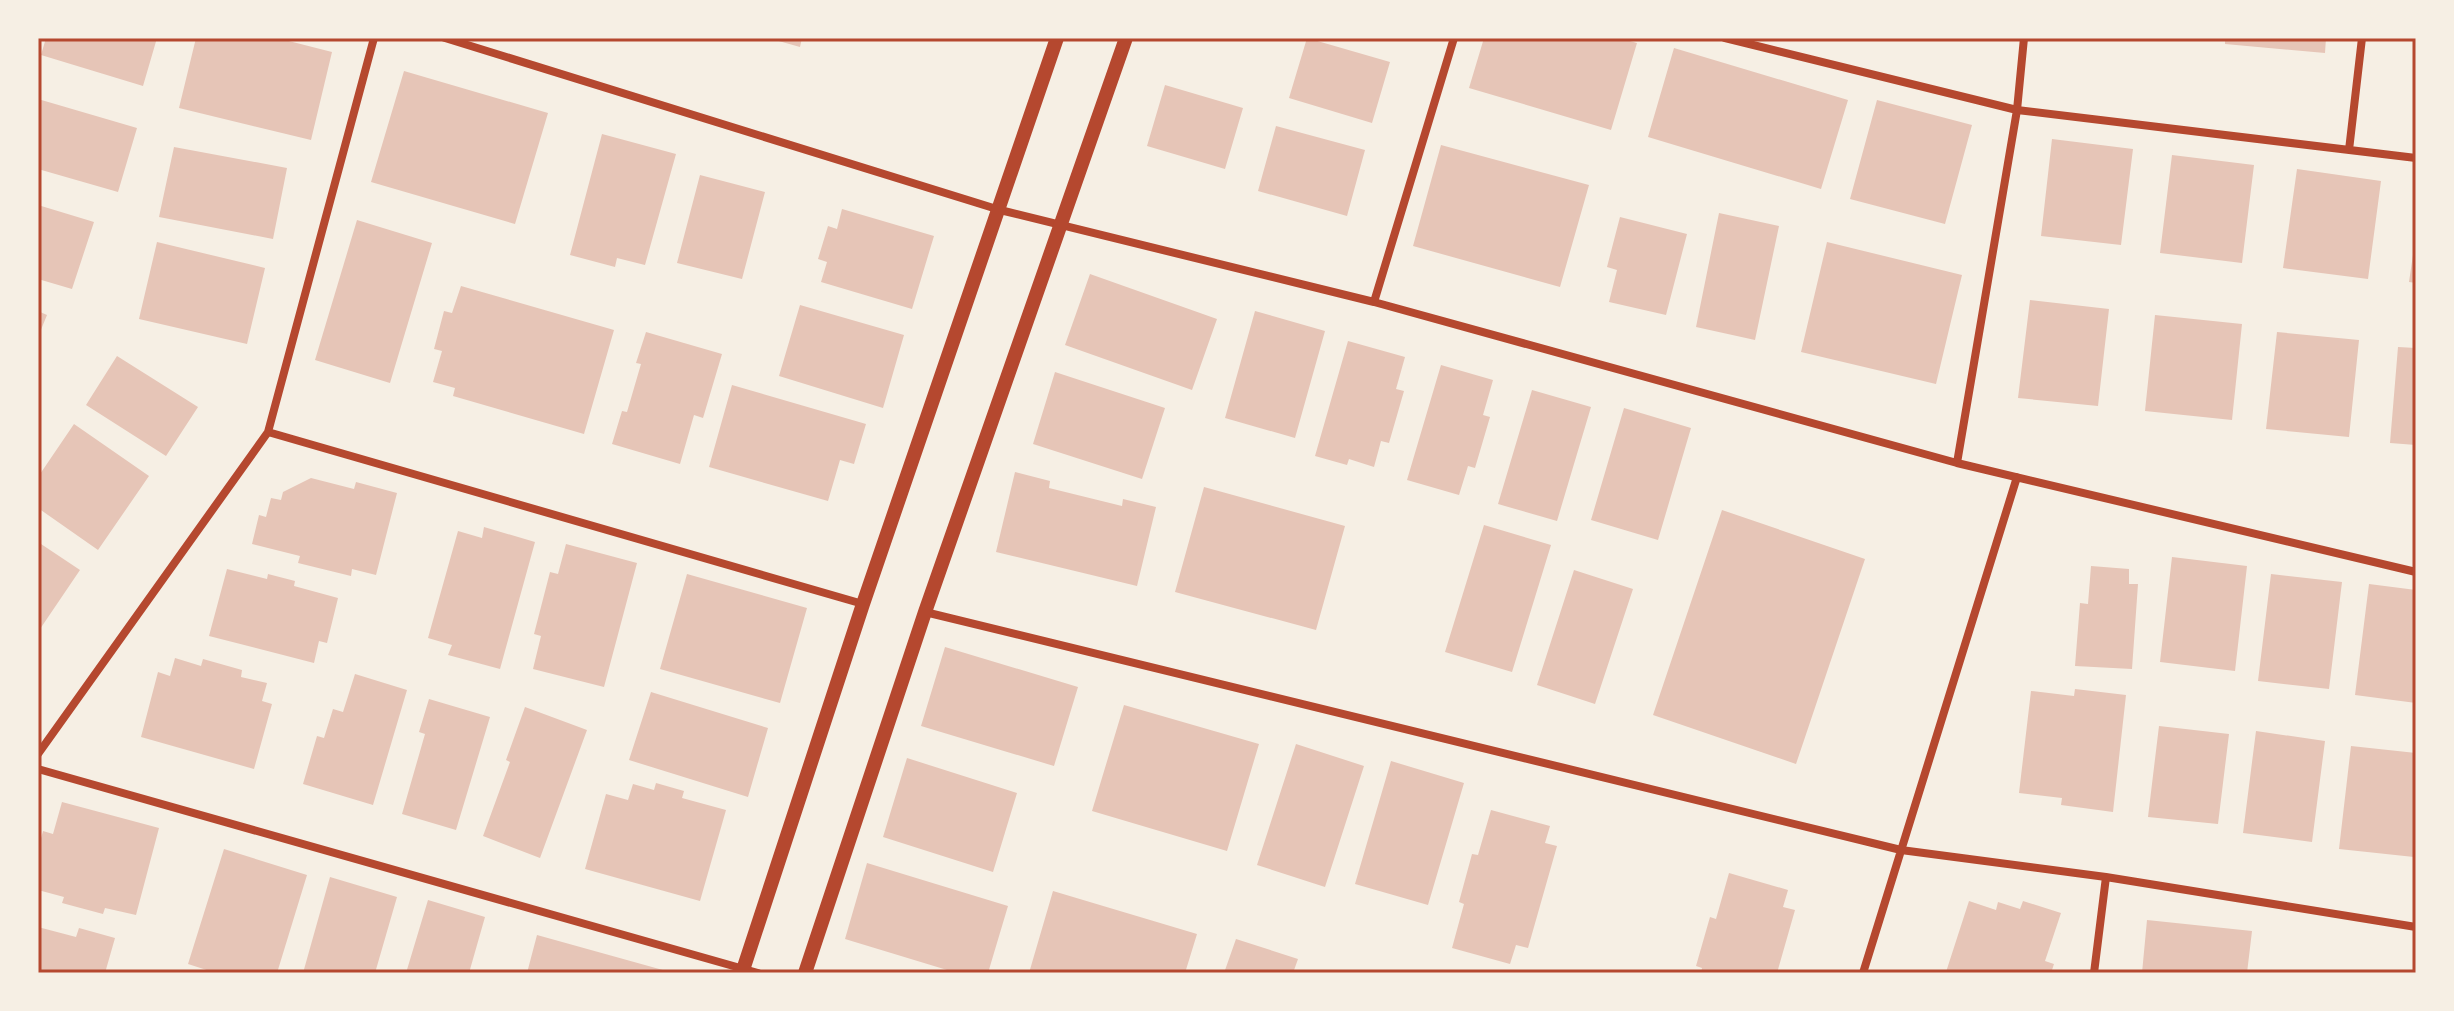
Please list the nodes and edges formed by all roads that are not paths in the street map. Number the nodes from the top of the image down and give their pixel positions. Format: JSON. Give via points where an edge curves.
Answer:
{"nodes":[{"id":1,"x":374,"y":38,"type":"edge"},
{"id":2,"x":445,"y":38,"type":"edge"},
{"id":3,"x":1057,"y":38,"type":"edge"},
{"id":4,"x":1126,"y":38,"type":"edge"},
{"id":5,"x":1454,"y":38,"type":"edge"},
{"id":6,"x":1725,"y":38,"type":"edge"},
{"id":7,"x":2024,"y":38,"type":"edge"},
{"id":8,"x":2362,"y":38,"type":"edge"},
{"id":9,"x":2017,"y":110,"type":"junction"},
{"id":10,"x":2349,"y":150,"type":"junction"},
{"id":11,"x":2416,"y":158,"type":"edge"},
{"id":12,"x":1000,"y":210,"type":"junction"},
{"id":13,"x":1059,"y":226,"type":"junction"},
{"id":14,"x":1374,"y":302,"type":"junction"},
{"id":15,"x":268,"y":432,"type":"junction"},
{"id":16,"x":1957,"y":463,"type":"junction"},
{"id":17,"x":2017,"y":477,"type":"junction"},
{"id":18,"x":2416,"y":572,"type":"edge"},
{"id":19,"x":863,"y":604,"type":"junction"},
{"id":20,"x":925,"y":612,"type":"junction"},
{"id":21,"x":38,"y":754,"type":"edge"},
{"id":22,"x":38,"y":769,"type":"edge"},
{"id":23,"x":1901,"y":850,"type":"junction"},
{"id":24,"x":2106,"y":877,"type":"junction"},
{"id":25,"x":2416,"y":927,"type":"edge"},
{"id":26,"x":748,"y":972,"type":"edge"},
{"id":27,"x":805,"y":973,"type":"edge"},
{"id":28,"x":1863,"y":973,"type":"edge"},
{"id":29,"x":2094,"y":973,"type":"edge"}],
"edges":[{"from":1,"to":15,"type":"street"},
{"from":2,"to":12,"type":"street"},
{"from":3,"to":12,"type":"street"},
{"from":4,"to":13,"type":"street"},
{"from":5,"to":14,"type":"street"},
{"from":6,"to":9,"type":"street"},
{"from":7,"to":9,"type":"street"},
{"from":8,"to":10,"type":"street"},
{"from":9,"to":10,"type":"street"},
{"from":9,"to":16,"type":"street"},
{"from":10,"to":11,"type":"street"},
{"from":12,"to":13,"type":"street"},
{"from":12,"to":19,"type":"street"},
{"from":13,"to":14,"type":"street"},
{"from":13,"to":20,"type":"street"},
{"from":14,"to":16,"type":"street"},
{"from":15,"to":19,"type":"street"},
{"from":15,"to":21,"type":"street"},
{"from":16,"to":17,"type":"street"},
{"from":17,"to":18,"type":"street"},
{"from":17,"to":23,"type":"street"},
{"from":19,"to":26,"type":"street"},
{"from":20,"to":23,"type":"street"},
{"from":20,"to":27,"type":"street"},
{"from":22,"to":26,"type":"street"},
{"from":23,"to":24,"type":"street"},
{"from":23,"to":28,"type":"street"},
{"from":24,"to":25,"type":"street"},
{"from":24,"to":29,"type":"street"}]}
